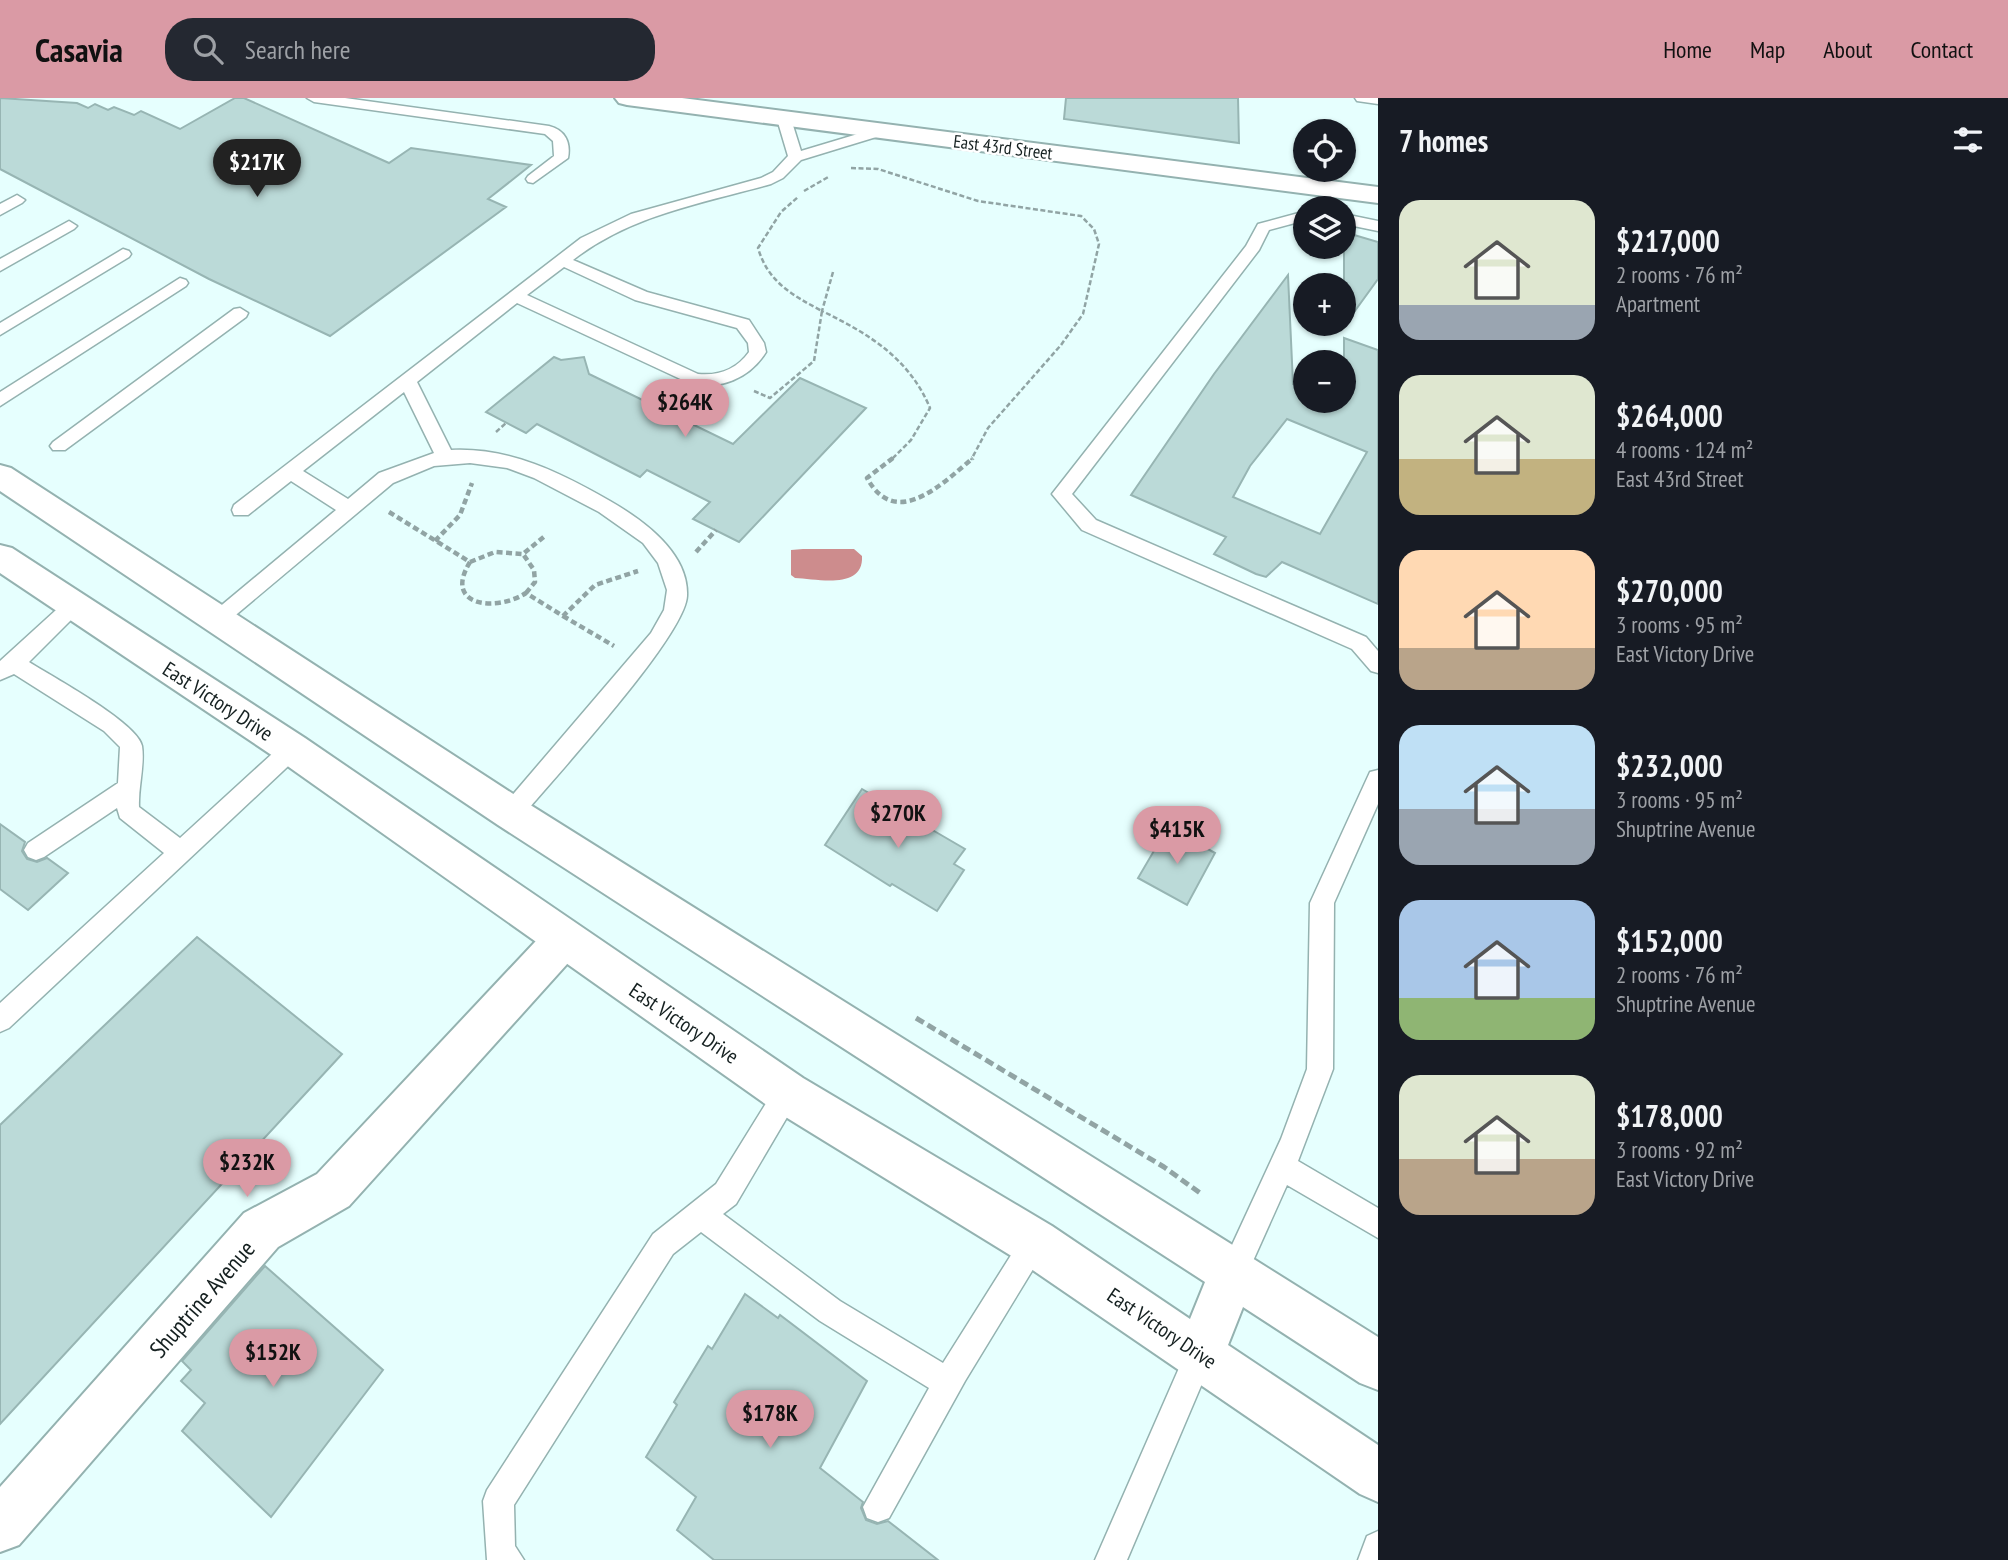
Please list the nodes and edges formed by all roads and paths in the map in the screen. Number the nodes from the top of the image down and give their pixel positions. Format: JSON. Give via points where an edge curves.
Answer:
{"nodes":[{"id":1,"x":314,"y":98,"type":"edge"},
{"id":2,"x":627,"y":98,"type":"edge"},
{"id":3,"x":1362,"y":98,"type":"edge"},
{"id":4,"x":1378,"y":100,"type":"edge"},
{"id":5,"x":752,"y":106,"type":"edge"},
{"id":6,"x":783,"y":119,"type":"junction"},
{"id":7,"x":881,"y":131,"type":"junction"},
{"id":8,"x":796,"y":157,"type":"junction"},
{"id":9,"x":533,"y":179,"type":"dead end"},
{"id":10,"x":1378,"y":195,"type":"edge"},
{"id":11,"x":18,"y":200,"type":"dead end"},
{"id":12,"x":0,"y":210,"type":"edge"},
{"id":13,"x":1293,"y":219,"type":"edge"},
{"id":14,"x":1356,"y":221,"type":"edge"},
{"id":15,"x":69,"y":226,"type":"dead end"},
{"id":16,"x":1378,"y":226,"type":"edge"},
{"id":17,"x":123,"y":254,"type":"dead end"},
{"id":18,"x":561,"y":260,"type":"junction"},
{"id":19,"x":0,"y":266,"type":"edge"},
{"id":20,"x":833,"y":272,"type":"dead end"},
{"id":21,"x":180,"y":282,"type":"dead end"},
{"id":22,"x":515,"y":296,"type":"junction"},
{"id":23,"x":822,"y":311,"type":"junction"},
{"id":24,"x":240,"y":313,"type":"dead end"},
{"id":25,"x":0,"y":330,"type":"edge"},
{"id":26,"x":726,"y":376,"type":"junction"},
{"id":27,"x":408,"y":382,"type":"junction"},
{"id":28,"x":0,"y":400,"type":"edge"},
{"id":29,"x":59,"y":446,"type":"dead end"},
{"id":30,"x":445,"y":457,"type":"junction"},
{"id":31,"x":289,"y":471,"type":"junction"},
{"id":32,"x":0,"y":476,"type":"edge"},
{"id":33,"x":357,"y":502,"type":"junction"},
{"id":34,"x":241,"y":510,"type":"dead end"},
{"id":35,"x":716,"y":530,"type":"dead end"},
{"id":36,"x":546,"y":535,"type":"dead end"},
{"id":37,"x":523,"y":554,"type":"junction"},
{"id":38,"x":0,"y":557,"type":"edge"},
{"id":39,"x":470,"y":562,"type":"junction"},
{"id":40,"x":667,"y":562,"type":"junction"},
{"id":41,"x":526,"y":593,"type":"junction"},
{"id":42,"x":74,"y":606,"type":"junction"},
{"id":43,"x":563,"y":617,"type":"junction"},
{"id":44,"x":218,"y":619,"type":"junction"},
{"id":45,"x":640,"y":661,"type":"junction"},
{"id":46,"x":1378,"y":665,"type":"edge"},
{"id":47,"x":7,"y":667,"type":"edge"},
{"id":48,"x":292,"y":749,"type":"junction"},
{"id":49,"x":1378,"y":779,"type":"edge"},
{"id":50,"x":126,"y":789,"type":"junction"},
{"id":51,"x":511,"y":813,"type":"junction"},
{"id":52,"x":36,"y":850,"type":"dead end"},
{"id":53,"x":181,"y":852,"type":"junction"},
{"id":54,"x":563,"y":940,"type":"junction"},
{"id":55,"x":0,"y":1020,"type":"edge"},
{"id":56,"x":787,"y":1093,"type":"junction"},
{"id":57,"x":1281,"y":1166,"type":"junction"},
{"id":58,"x":700,"y":1214,"type":"junction"},
{"id":59,"x":1378,"y":1224,"type":"edge"},
{"id":60,"x":1035,"y":1243,"type":"junction"},
{"id":61,"x":1234,"y":1271,"type":"junction"},
{"id":62,"x":1200,"y":1353,"type":"junction"},
{"id":63,"x":1378,"y":1365,"type":"edge"},
{"id":64,"x":948,"y":1383,"type":"junction"},
{"id":65,"x":1378,"y":1476,"type":"edge"},
{"id":66,"x":878,"y":1507,"type":"dead end"},
{"id":67,"x":0,"y":1526,"type":"edge"},
{"id":68,"x":1378,"y":1547,"type":"edge"},
{"id":69,"x":508,"y":1560,"type":"edge"},
{"id":70,"x":1111,"y":1560,"type":"edge"},
{"id":71,"x":1374,"y":1560,"type":"edge"}],
"edges":[{"from":1,"to":9,"type":"lane","via":[[549,130],[563,147],[561,158]]},
{"from":2,"to":5,"type":"main road","name":"East 43rd Street"},
{"from":3,"to":4,"type":"lane"},
{"from":5,"to":6,"type":"main road","name":"East 43rd Street"},
{"from":6,"to":7,"type":"main road","name":"East 43rd Street"},
{"from":6,"to":8,"type":"lane"},
{"from":7,"to":8,"type":"lane"},
{"from":7,"to":10,"type":"main road","name":"East 43rd Street"},
{"from":8,"to":18,"type":"lane","via":[[765,181],[636,218],[587,240]]},
{"from":11,"to":12,"type":"lane"},
{"from":13,"to":46,"type":"lane","via":[[1263,227],[1061,494],[1089,525],[1359,643]]},
{"from":14,"to":16,"type":"lane"},
{"from":15,"to":19,"type":"lane"},
{"from":17,"to":25,"type":"lane"},
{"from":18,"to":22,"type":"lane"},
{"from":18,"to":26,"type":"lane","via":[[641,296],[743,324],[758,352],[744,369]]},
{"from":20,"to":23,"type":"path"},
{"from":21,"to":28,"type":"lane"},
{"from":22,"to":26,"type":"lane","via":[[695,379]]},
{"from":22,"to":27,"type":"lane"},
{"from":23,"to":23,"type":"path","via":[[784,291],[762,266],[758,248],[781,212],[806,189],[851,169],[878,169],[978,201],[1082,216],[1094,229],[1099,244],[1083,314],[1062,345],[988,428],[975,456],[921,498],[897,503],[874,491],[867,478],[919,433],[930,408],[924,388],[913,372],[866,332]]},
{"from":23,"to":26,"type":"path","via":[[814,361],[770,398]]},
{"from":24,"to":29,"type":"lane"},
{"from":27,"to":30,"type":"lane"},
{"from":27,"to":31,"type":"lane"},
{"from":30,"to":33,"type":"lane","via":[[386,478]]},
{"from":30,"to":40,"type":"lane","via":[[510,462],[537,471],[631,522],[649,536]]},
{"from":31,"to":33,"type":"lane"},
{"from":31,"to":34,"type":"lane"},
{"from":32,"to":44,"type":"main road"},
{"from":33,"to":39,"type":"path"},
{"from":33,"to":44,"type":"lane"},
{"from":35,"to":40,"type":"path","via":[[695,553]]},
{"from":36,"to":37,"type":"path"},
{"from":37,"to":39,"type":"path","via":[[487,552]]},
{"from":37,"to":41,"type":"path","via":[[534,570],[535,582]]},
{"from":38,"to":42,"type":"main road","name":"East Victory Drive"},
{"from":39,"to":41,"type":"path","via":[[461,573],[460,584],[465,595],[480,604],[499,606]]},
{"from":40,"to":43,"type":"path","via":[[595,585]]},
{"from":40,"to":45,"type":"lane","via":[[677,590],[673,615]]},
{"from":41,"to":43,"type":"path"},
{"from":42,"to":47,"type":"lane"},
{"from":42,"to":48,"type":"main road","name":"East Victory Drive"},
{"from":43,"to":45,"type":"path"},
{"from":44,"to":51,"type":"main road"},
{"from":45,"to":51,"type":"lane"},
{"from":47,"to":50,"type":"lane","via":[[112,725],[131,744]]},
{"from":48,"to":53,"type":"lane"},
{"from":48,"to":54,"type":"main road","name":"East Victory Drive"},
{"from":49,"to":57,"type":"lane","via":[[1322,903],[1320,1069]]},
{"from":50,"to":52,"type":"lane"},
{"from":50,"to":53,"type":"lane","via":[[128,811]]},
{"from":51,"to":61,"type":"main road"},
{"from":53,"to":55,"type":"lane"},
{"from":54,"to":56,"type":"main road","name":"East Victory Drive"},
{"from":54,"to":67,"type":"main road","name":"Shuptrine Avenue","via":[[333,1190],[261,1230]]},
{"from":56,"to":58,"type":"lane","via":[[726,1194]]},
{"from":56,"to":60,"type":"main road","name":"East Victory Drive"},
{"from":57,"to":59,"type":"lane"},
{"from":57,"to":61,"type":"lane"},
{"from":58,"to":64,"type":"lane","via":[[830,1311]]},
{"from":58,"to":69,"type":"lane","via":[[663,1244],[498,1501],[500,1554]]},
{"from":60,"to":62,"type":"main road","name":"East Victory Drive"},
{"from":60,"to":64,"type":"lane"},
{"from":61,"to":62,"type":"main road"},
{"from":61,"to":63,"type":"main road"},
{"from":62,"to":65,"type":"main road","name":"East Victory Drive"},
{"from":62,"to":70,"type":"lane"},
{"from":64,"to":66,"type":"lane"},
{"from":68,"to":71,"type":"lane"}]}
